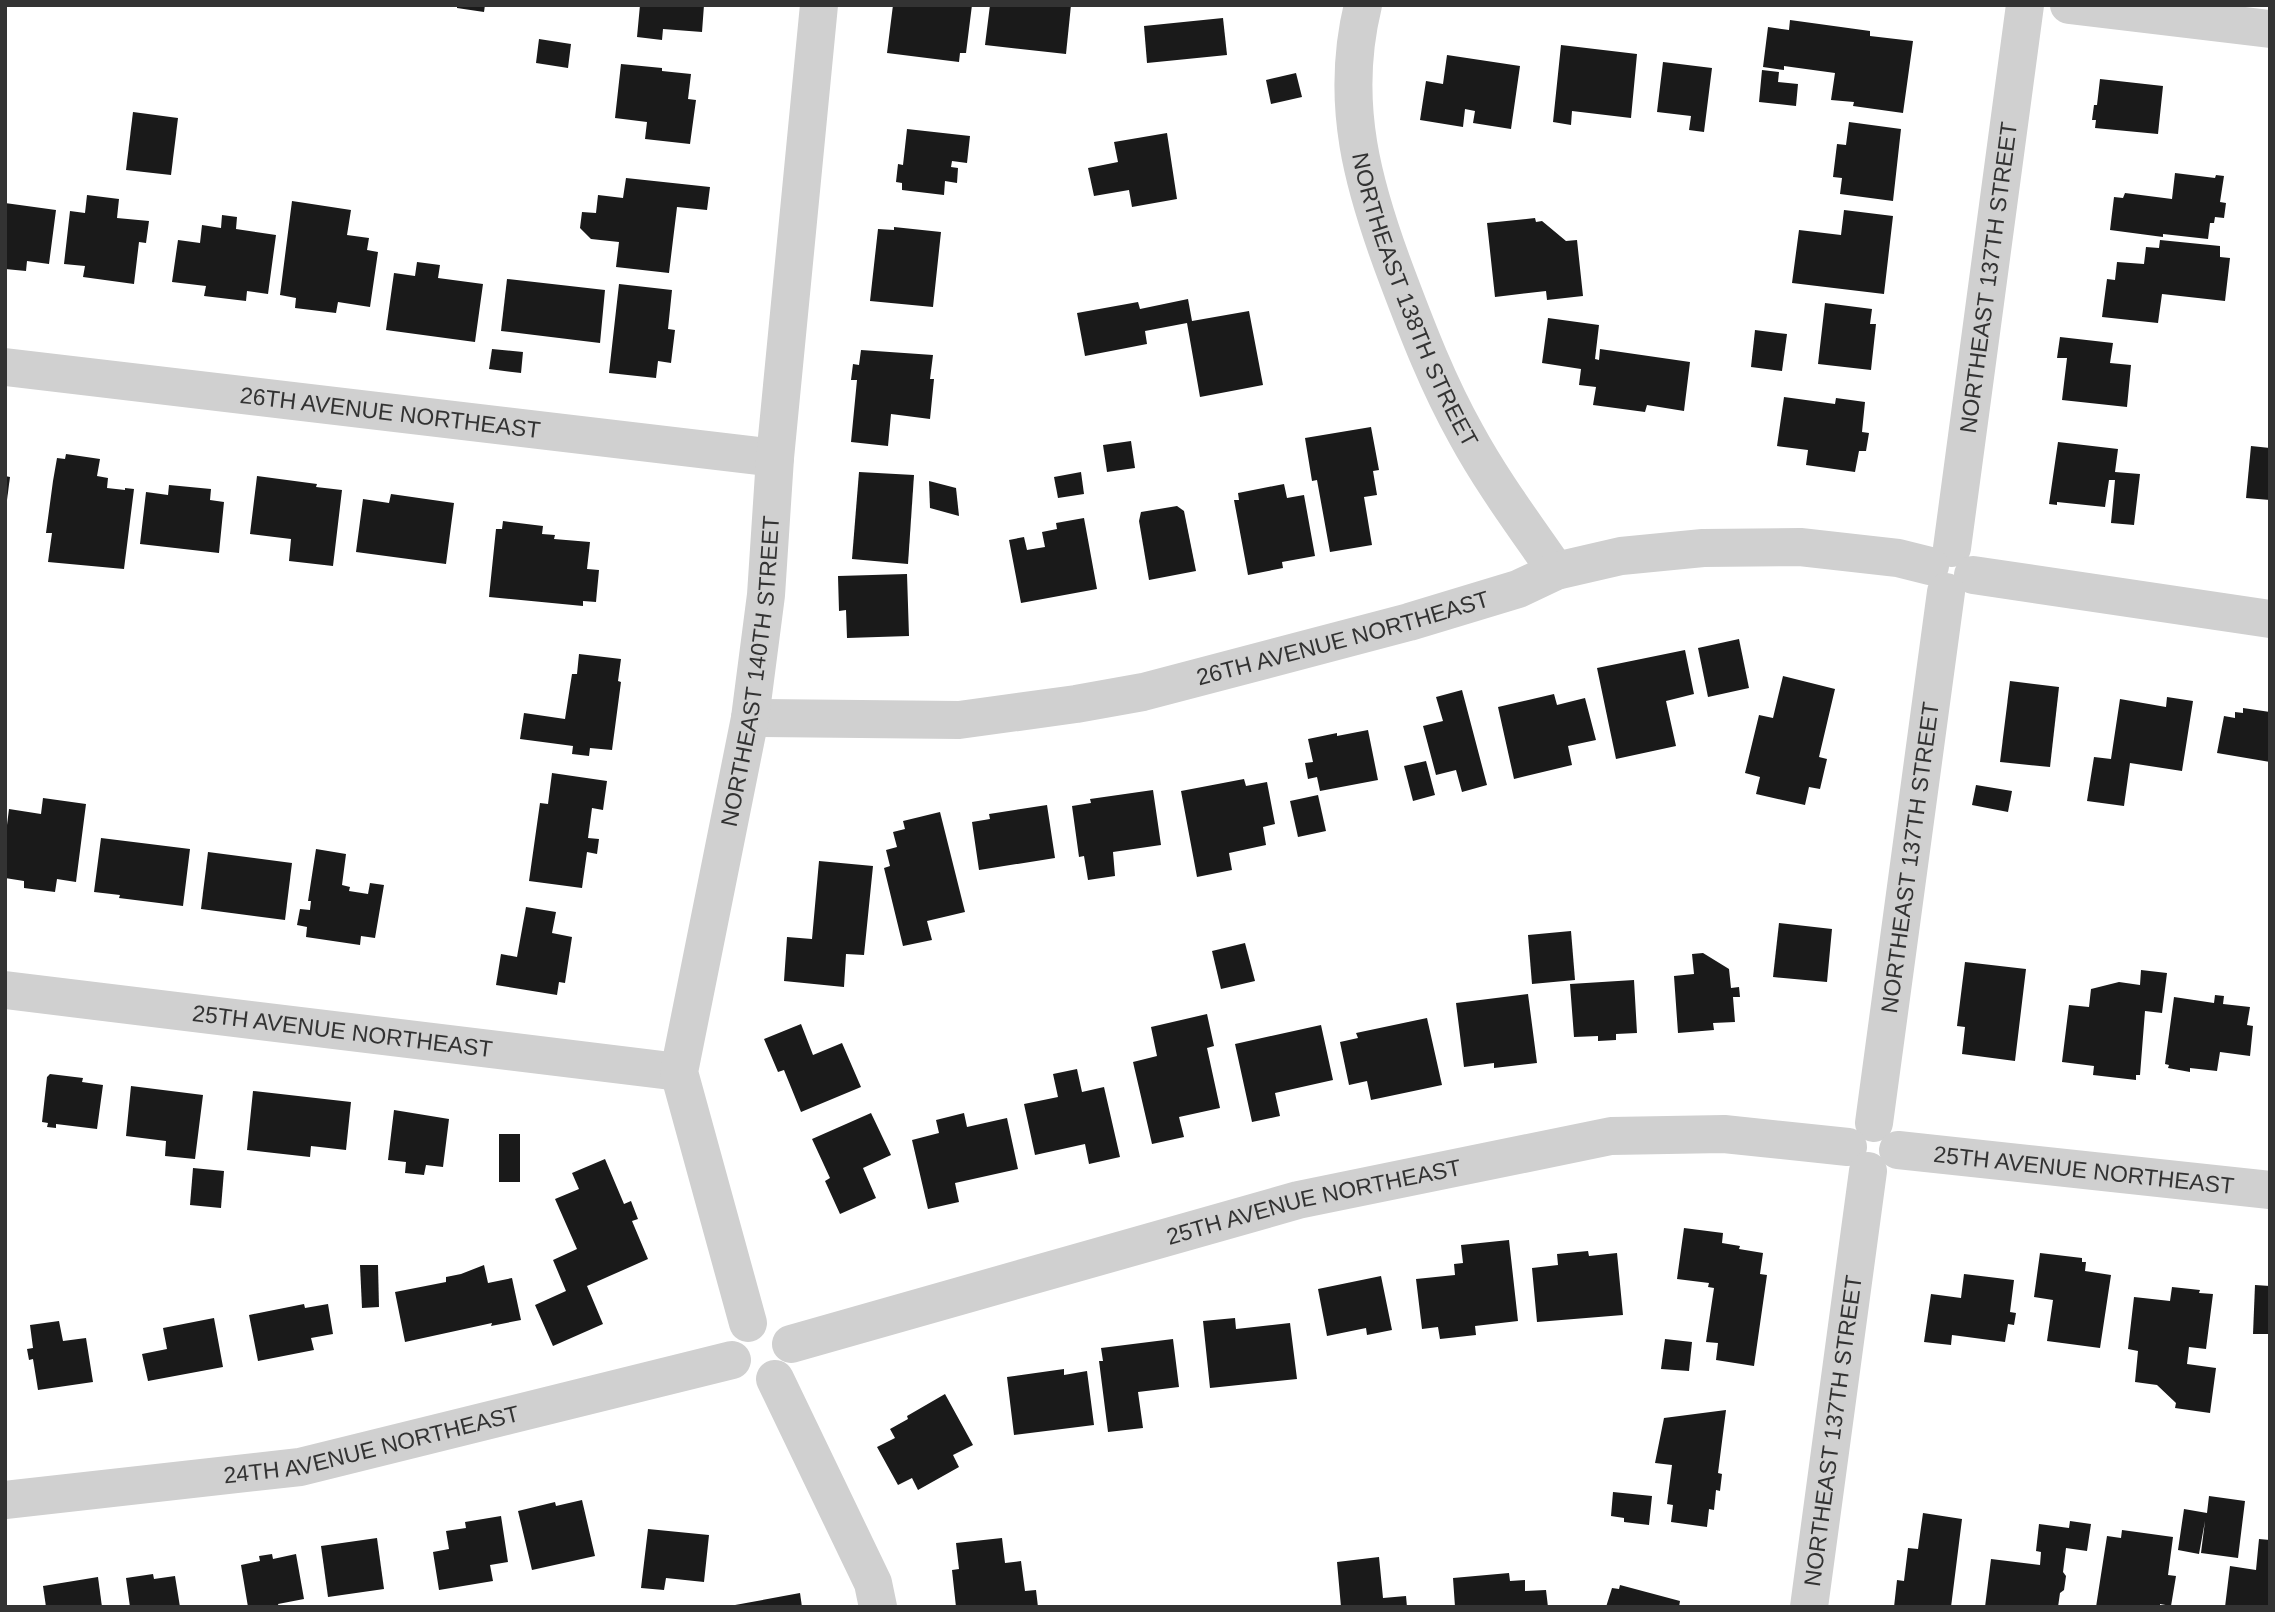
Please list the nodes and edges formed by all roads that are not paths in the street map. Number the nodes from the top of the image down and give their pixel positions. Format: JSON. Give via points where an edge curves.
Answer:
{"nodes":[{"id":1,"x":819,"y":5,"type":"edge"},
{"id":2,"x":1363,"y":5,"type":"edge"},
{"id":3,"x":2025,"y":5,"type":"edge"},
{"id":4,"x":2069,"y":5,"type":"edge"},
{"id":5,"x":2270,"y":29,"type":"edge"},
{"id":6,"x":5,"y":367,"type":"edge"},
{"id":7,"x":775,"y":458,"type":"junction"},
{"id":8,"x":1950,"y":570,"type":"junction"},
{"id":9,"x":1556,"y":571,"type":"junction"},
{"id":10,"x":2270,"y":619,"type":"edge"},
{"id":11,"x":750,"y":718,"type":"junction"},
{"id":12,"x":5,"y":990,"type":"edge"},
{"id":13,"x":679,"y":1072,"type":"junction"},
{"id":14,"x":1872,"y":1148,"type":"junction"},
{"id":15,"x":2270,"y":1190,"type":"edge"},
{"id":16,"x":748,"y":1323,"type":"junction"},
{"id":17,"x":791,"y":1344,"type":"junction"},
{"id":18,"x":732,"y":1360,"type":"junction"},
{"id":19,"x":775,"y":1379,"type":"junction"},
{"id":20,"x":5,"y":1500,"type":"edge"},
{"id":21,"x":878,"y":1607,"type":"edge"},
{"id":22,"x":1809,"y":1607,"type":"edge"}],
"edges":[{"from":1,"to":7,"type":"street","name":"NORTHEAST 140TH STREET"},
{"from":2,"to":9,"type":"street","name":"NORTHEAST 138TH STREET","via":[[1352,90],[1360,157],[1380,232],[1453,410],[1493,480]]},
{"from":3,"to":8,"type":"street","name":"NORTHEAST 137TH STREET"},
{"from":4,"to":5,"type":"street"},
{"from":6,"to":7,"type":"street","name":"26TH AVENUE NORTHEAST"},
{"from":7,"to":11,"type":"street","name":"NORTHEAST 140TH STREET","via":[[766,595]]},
{"from":8,"to":9,"type":"street","name":"26TH AVENUE NORTHEAST","via":[[1850,552],[1748,546],[1621,556]]},
{"from":8,"to":10,"type":"street","name":"26TH AVENUE NORTHEAST"},
{"from":8,"to":14,"type":"street","name":"NORTHEAST 137TH STREET"},
{"from":9,"to":11,"type":"street","name":"26TH AVENUE NORTHEAST","via":[[1518,589],[1409,622],[1102,699],[959,720]]},
{"from":11,"to":13,"type":"street","name":"NORTHEAST 140TH STREET"},
{"from":12,"to":13,"type":"street","name":"25TH AVENUE NORTHEAST"},
{"from":13,"to":16,"type":"street","name":"NORTHEAST 140TH STREET"},
{"from":14,"to":15,"type":"street","name":"25TH AVENUE NORTHEAST"},
{"from":14,"to":17,"type":"street","name":"25TH AVENUE NORTHEAST","via":[[1724,1133],[1611,1136],[1298,1200]]},
{"from":14,"to":22,"type":"street","name":"NORTHEAST 137TH STREET"},
{"from":16,"to":17,"type":"street","via":[[777,1324]]},
{"from":16,"to":18,"type":"street","via":[[734,1337]]},
{"from":17,"to":19,"type":"street","via":[[788,1369]]},
{"from":18,"to":19,"type":"street","via":[[749,1380]]},
{"from":18,"to":20,"type":"street","name":"24TH AVENUE NORTHEAST","via":[[300,1467]]},
{"from":19,"to":21,"type":"street","via":[[873,1583]]}]}
